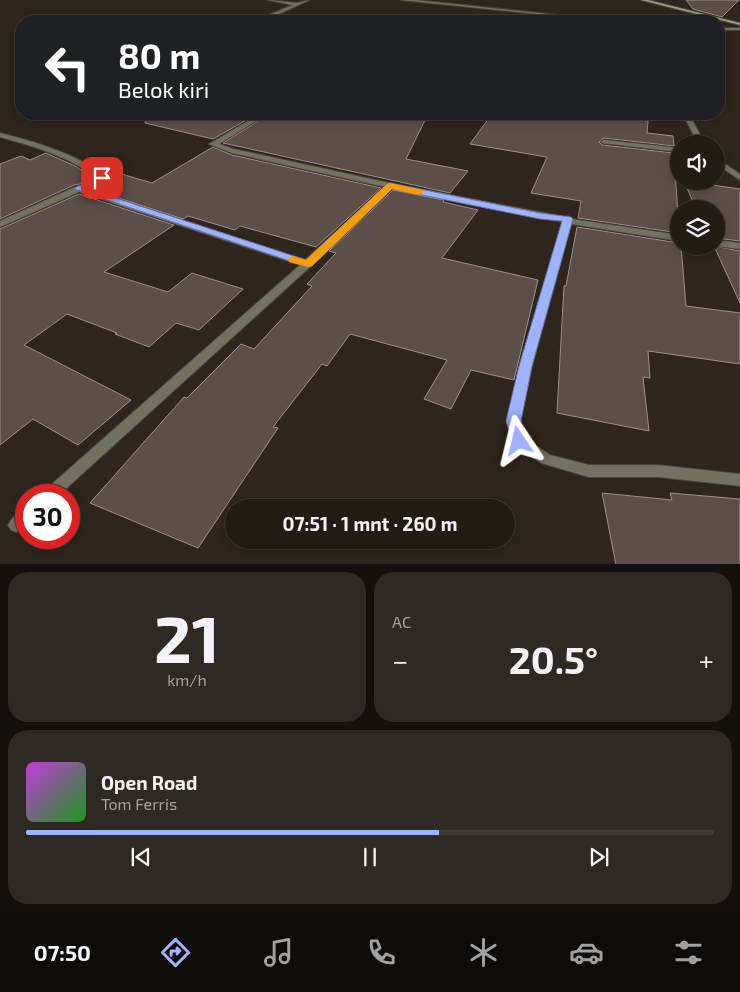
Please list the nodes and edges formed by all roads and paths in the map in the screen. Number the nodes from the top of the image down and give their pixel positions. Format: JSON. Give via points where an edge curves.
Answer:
{"nodes":[{"id":1,"x":270,"y":0,"type":"edge"},
{"id":2,"x":307,"y":0,"type":"edge"},
{"id":3,"x":403,"y":0,"type":"edge"},
{"id":4,"x":643,"y":0,"type":"edge"},
{"id":5,"x":298,"y":4,"type":"junction"},
{"id":6,"x":273,"y":15,"type":"edge"},
{"id":7,"x":534,"y":15,"type":"edge"},
{"id":8,"x":704,"y":15,"type":"edge"},
{"id":9,"x":725,"y":20,"type":"edge"},
{"id":10,"x":740,"y":24,"type":"edge"},
{"id":11,"x":725,"y":29,"type":"edge"},
{"id":12,"x":740,"y":29,"type":"edge"},
{"id":13,"x":254,"y":120,"type":"edge"},
{"id":14,"x":689,"y":120,"type":"edge"},
{"id":15,"x":0,"y":135,"type":"edge"},
{"id":16,"x":697,"y":135,"type":"edge"},
{"id":17,"x":604,"y":142,"type":"dead end"},
{"id":18,"x":670,"y":149,"type":"edge"},
{"id":19,"x":725,"y":167,"type":"edge"},
{"id":20,"x":740,"y":178,"type":"edge"},
{"id":21,"x":390,"y":186,"type":"junction"},
{"id":22,"x":78,"y":189,"type":"junction"},
{"id":23,"x":568,"y":219,"type":"junction"},
{"id":24,"x":0,"y":224,"type":"edge"},
{"id":25,"x":670,"y":236,"type":"edge"},
{"id":26,"x":725,"y":244,"type":"edge"},
{"id":27,"x":740,"y":246,"type":"edge"},
{"id":28,"x":308,"y":264,"type":"junction"},
{"id":29,"x":740,"y":480,"type":"edge"},
{"id":30,"x":61,"y":484,"type":"edge"}],
"edges":[{"from":1,"to":5,"type":"street"},
{"from":2,"to":5,"type":"street"},
{"from":3,"to":7,"type":"street"},
{"from":4,"to":8,"type":"street"},
{"from":5,"to":6,"type":"street"},
{"from":9,"to":10,"type":"street"},
{"from":11,"to":12,"type":"street"},
{"from":13,"to":21,"type":"street","via":[[213,144]]},
{"from":14,"to":16,"type":"street"},
{"from":15,"to":22,"type":"street","via":[[83,166],[102,178],[95,187]]},
{"from":17,"to":18,"type":"street"},
{"from":19,"to":20,"type":"street"},
{"from":21,"to":23,"type":"street"},
{"from":21,"to":28,"type":"street"},
{"from":22,"to":24,"type":"street"},
{"from":22,"to":28,"type":"street"},
{"from":23,"to":25,"type":"street"},
{"from":23,"to":29,"type":"street","via":[[526,366],[514,421],[519,441],[546,459],[589,471],[658,471]]},
{"from":26,"to":27,"type":"street"},
{"from":28,"to":30,"type":"street"}]}
